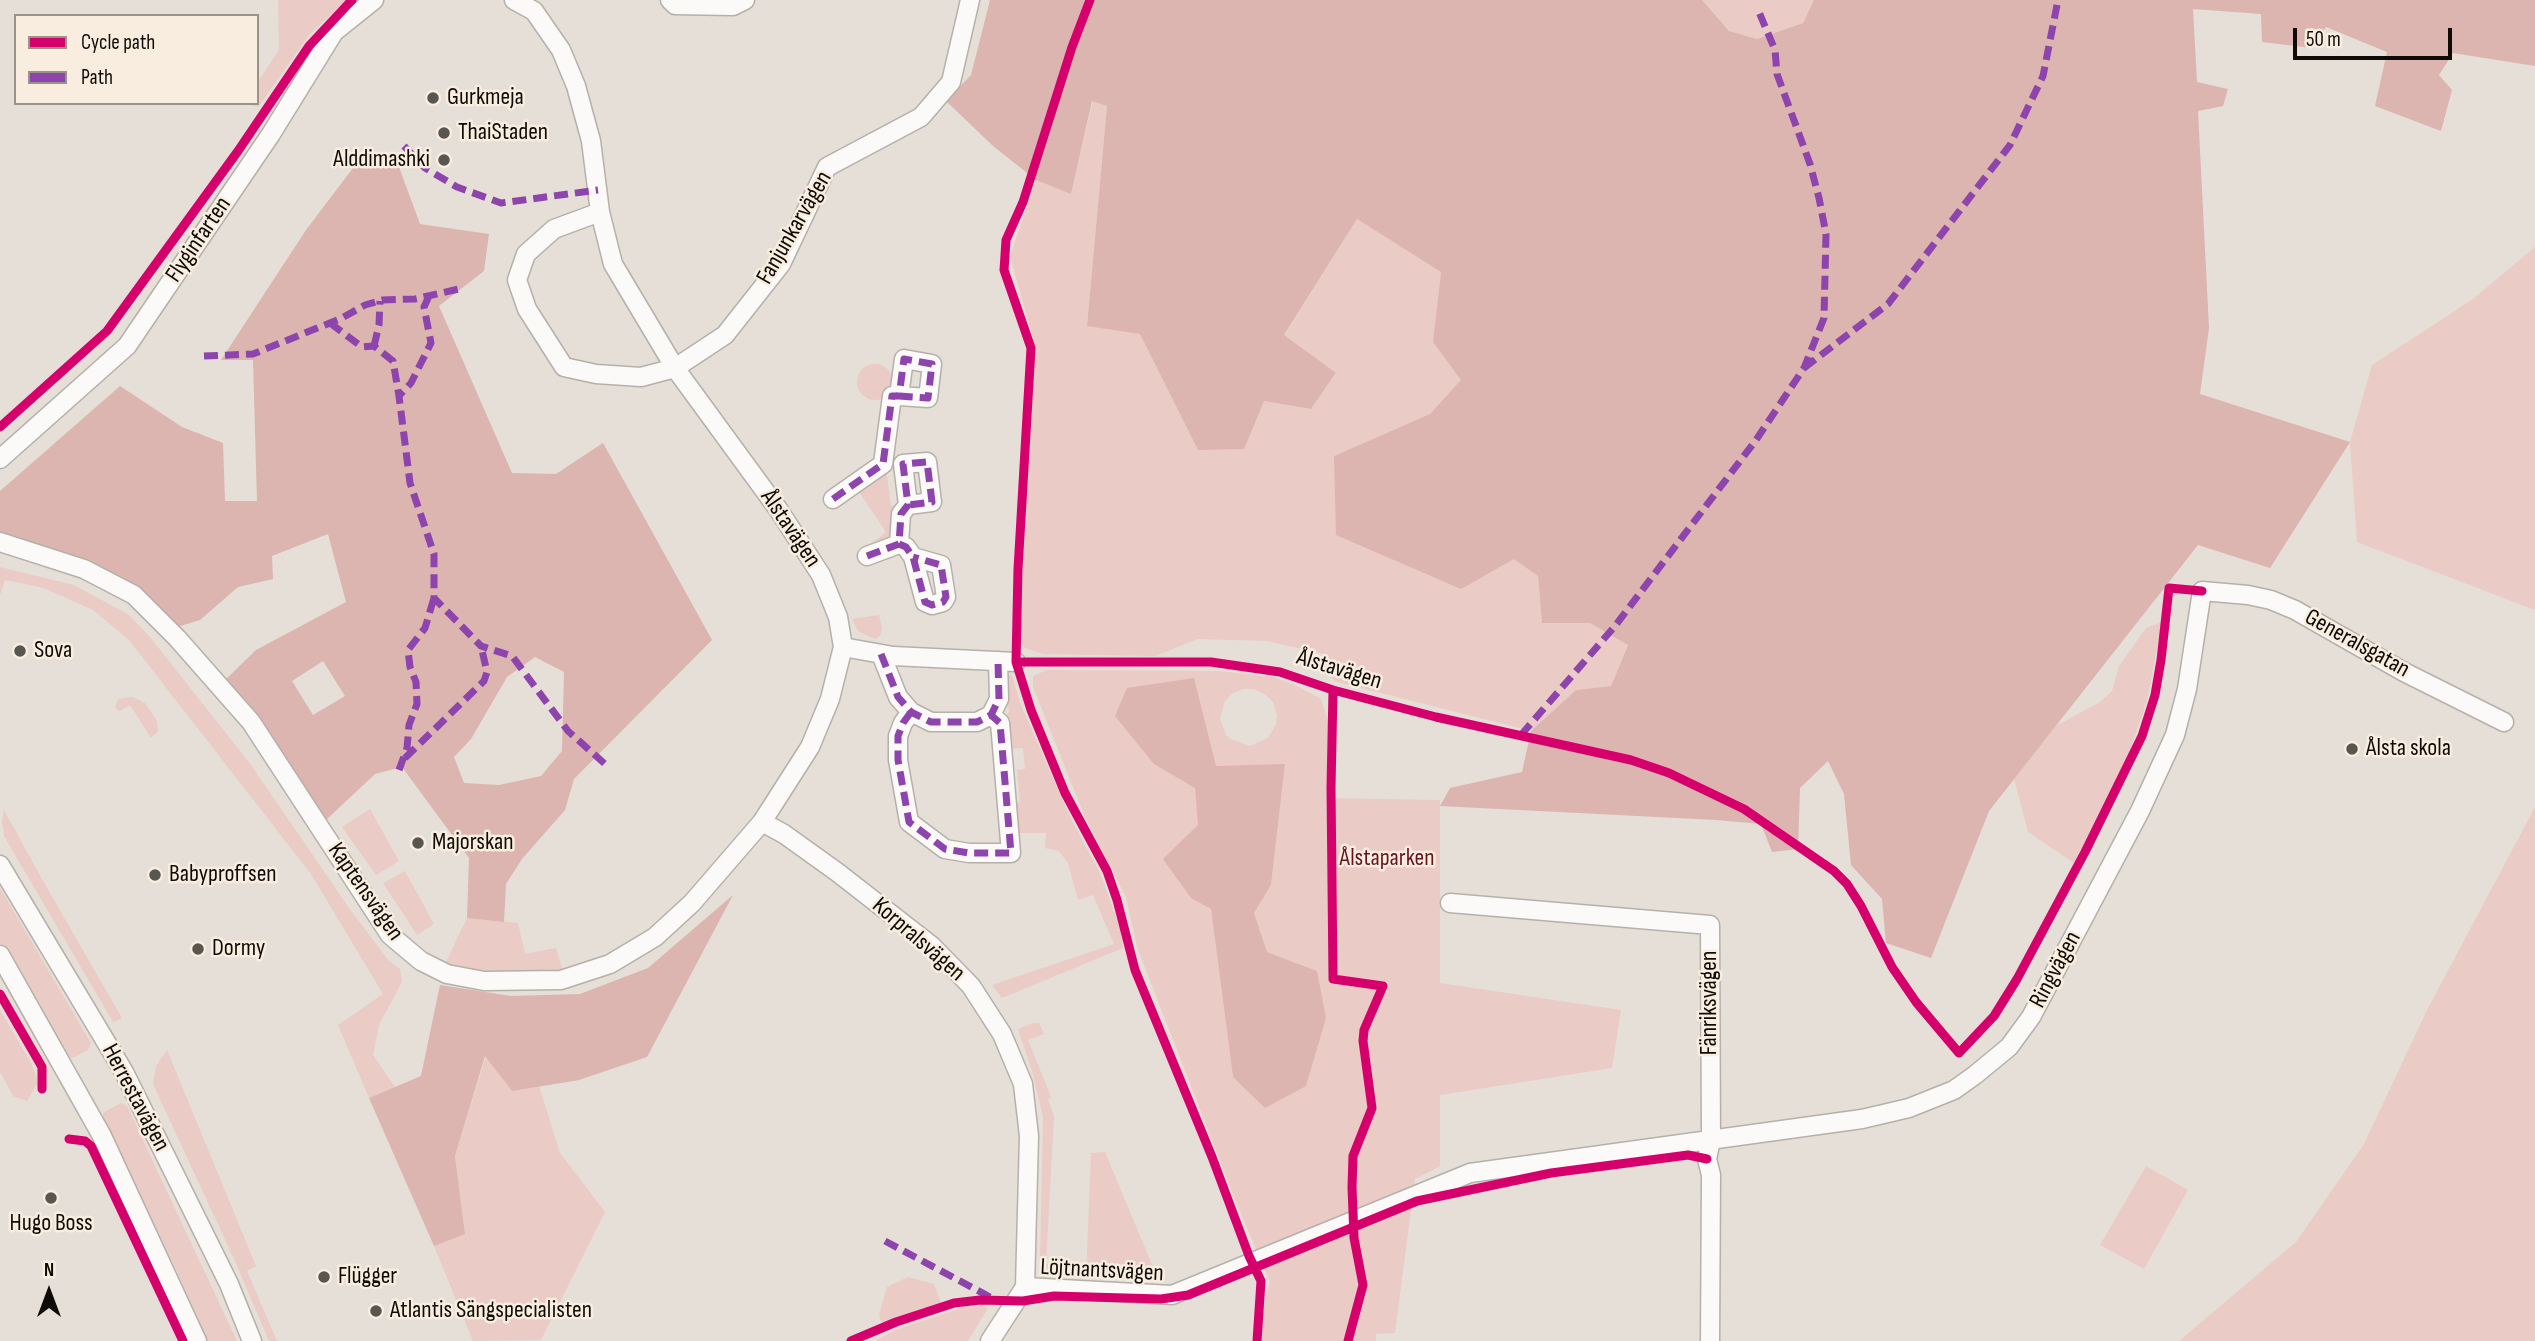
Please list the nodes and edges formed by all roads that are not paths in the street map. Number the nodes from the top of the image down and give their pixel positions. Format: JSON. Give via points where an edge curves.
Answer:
{"nodes":[{"id":1,"x":374,"y":0,"type":"edge"},
{"id":2,"x":514,"y":0,"type":"edge"},
{"id":3,"x":670,"y":0,"type":"edge"},
{"id":4,"x":745,"y":0,"type":"edge"},
{"id":5,"x":970,"y":0,"type":"edge"},
{"id":6,"x":600,"y":212,"type":"junction"},
{"id":7,"x":675,"y":368,"type":"junction"},
{"id":8,"x":899,"y":396,"type":"dead end"},
{"id":9,"x":0,"y":459,"type":"edge"},
{"id":10,"x":883,"y":464,"type":"junction"},
{"id":11,"x":834,"y":499,"type":"dead end"},
{"id":12,"x":0,"y":542,"type":"edge"},
{"id":13,"x":899,"y":544,"type":"junction"},
{"id":14,"x":867,"y":556,"type":"dead end"},
{"id":15,"x":913,"y":557,"type":"dead end"},
{"id":16,"x":2202,"y":591,"type":"joint"},
{"id":17,"x":843,"y":647,"type":"junction"},
{"id":18,"x":881,"y":654,"type":"junction"},
{"id":19,"x":998,"y":661,"type":"junction"},
{"id":20,"x":1016,"y":662,"type":"dead end"},
{"id":21,"x":911,"y":712,"type":"junction"},
{"id":22,"x":991,"y":715,"type":"junction"},
{"id":23,"x":2504,"y":722,"type":"dead end"},
{"id":24,"x":761,"y":822,"type":"junction"},
{"id":25,"x":0,"y":865,"type":"edge"},
{"id":26,"x":1450,"y":903,"type":"dead end"},
{"id":27,"x":0,"y":955,"type":"edge"},
{"id":28,"x":1711,"y":1140,"type":"junction"},
{"id":29,"x":1025,"y":1286,"type":"junction"},
{"id":30,"x":197,"y":1341,"type":"edge"},
{"id":31,"x":251,"y":1341,"type":"edge"},
{"id":32,"x":990,"y":1341,"type":"edge"},
{"id":33,"x":1710,"y":1341,"type":"edge"}],
"edges":[{"from":1,"to":9,"type":"street","name":"Flyginfarten","via":[[334,32],[271,134],[127,346]]},
{"from":2,"to":6,"type":"street","name":"Ålstavägen","via":[[534,11],[561,50],[576,86],[591,141]]},
{"from":3,"to":4,"type":"street","via":[[675,5],[733,6]]},
{"from":5,"to":7,"type":"street","name":"Fanjunkarvägen","via":[[951,82],[921,117],[827,167],[781,264],[725,335]]},
{"from":6,"to":7,"type":"street","name":"Ålstavägen","via":[[613,264]]},
{"from":6,"to":7,"type":"street","name":"Fanjunkarvägen","via":[[554,229],[526,254],[517,280],[527,309],[564,367],[641,377]]},
{"from":7,"to":17,"type":"street","name":"Ålstavägen","via":[[821,575],[838,617]]},
{"from":8,"to":10,"type":"street","via":[[892,396]]},
{"from":10,"to":11,"type":"street"},
{"from":10,"to":13,"type":"street","via":[[904,464],[908,505],[901,514]]},
{"from":12,"to":24,"type":"street","name":"Kaptensvägen","via":[[84,569],[134,595],[251,722],[390,935],[421,961],[447,974],[484,981],[561,980],[610,964],[655,937],[692,903]]},
{"from":13,"to":14,"type":"street"},
{"from":13,"to":15,"type":"street"},
{"from":16,"to":23,"type":"street","name":"Generalsgatan","via":[[2248,595],[2295,610]]},
{"from":16,"to":28,"type":"street","name":"Ringvägen","via":[[2186,689],[2161,770],[2051,983],[2009,1047],[1954,1090],[1909,1108],[1863,1119]]},
{"from":17,"to":18,"type":"street"},
{"from":17,"to":24,"type":"street","name":"Kaptensvägen","via":[[830,699],[810,747]]},
{"from":18,"to":19,"type":"street"},
{"from":18,"to":21,"type":"street","via":[[898,696]]},
{"from":19,"to":20,"type":"street"},
{"from":19,"to":22,"type":"street","via":[[999,699]]},
{"from":21,"to":22,"type":"street","via":[[931,722],[977,722]]},
{"from":21,"to":22,"type":"street","via":[[902,723],[898,748],[909,822],[945,849],[1011,853],[1000,723]]},
{"from":24,"to":29,"type":"street","name":"Korpralsvägen","via":[[785,834],[932,946],[971,986],[1002,1034],[1023,1084],[1029,1136]]},
{"from":25,"to":31,"type":"street","name":"Herrestavägen","via":[[124,1072],[229,1284]]},
{"from":26,"to":28,"type":"street","name":"Fänriksvägen","via":[[1710,925]]},
{"from":27,"to":30,"type":"street","name":"Herrestavägen","via":[[102,1136]]},
{"from":28,"to":29,"type":"street","name":"Löjtnantsvägen","via":[[1470,1173],[1172,1295]]},
{"from":28,"to":33,"type":"street","name":"Fänriksvägen","via":[[1707,1159],[1711,1175]]},
{"from":29,"to":32,"type":"street"}]}
